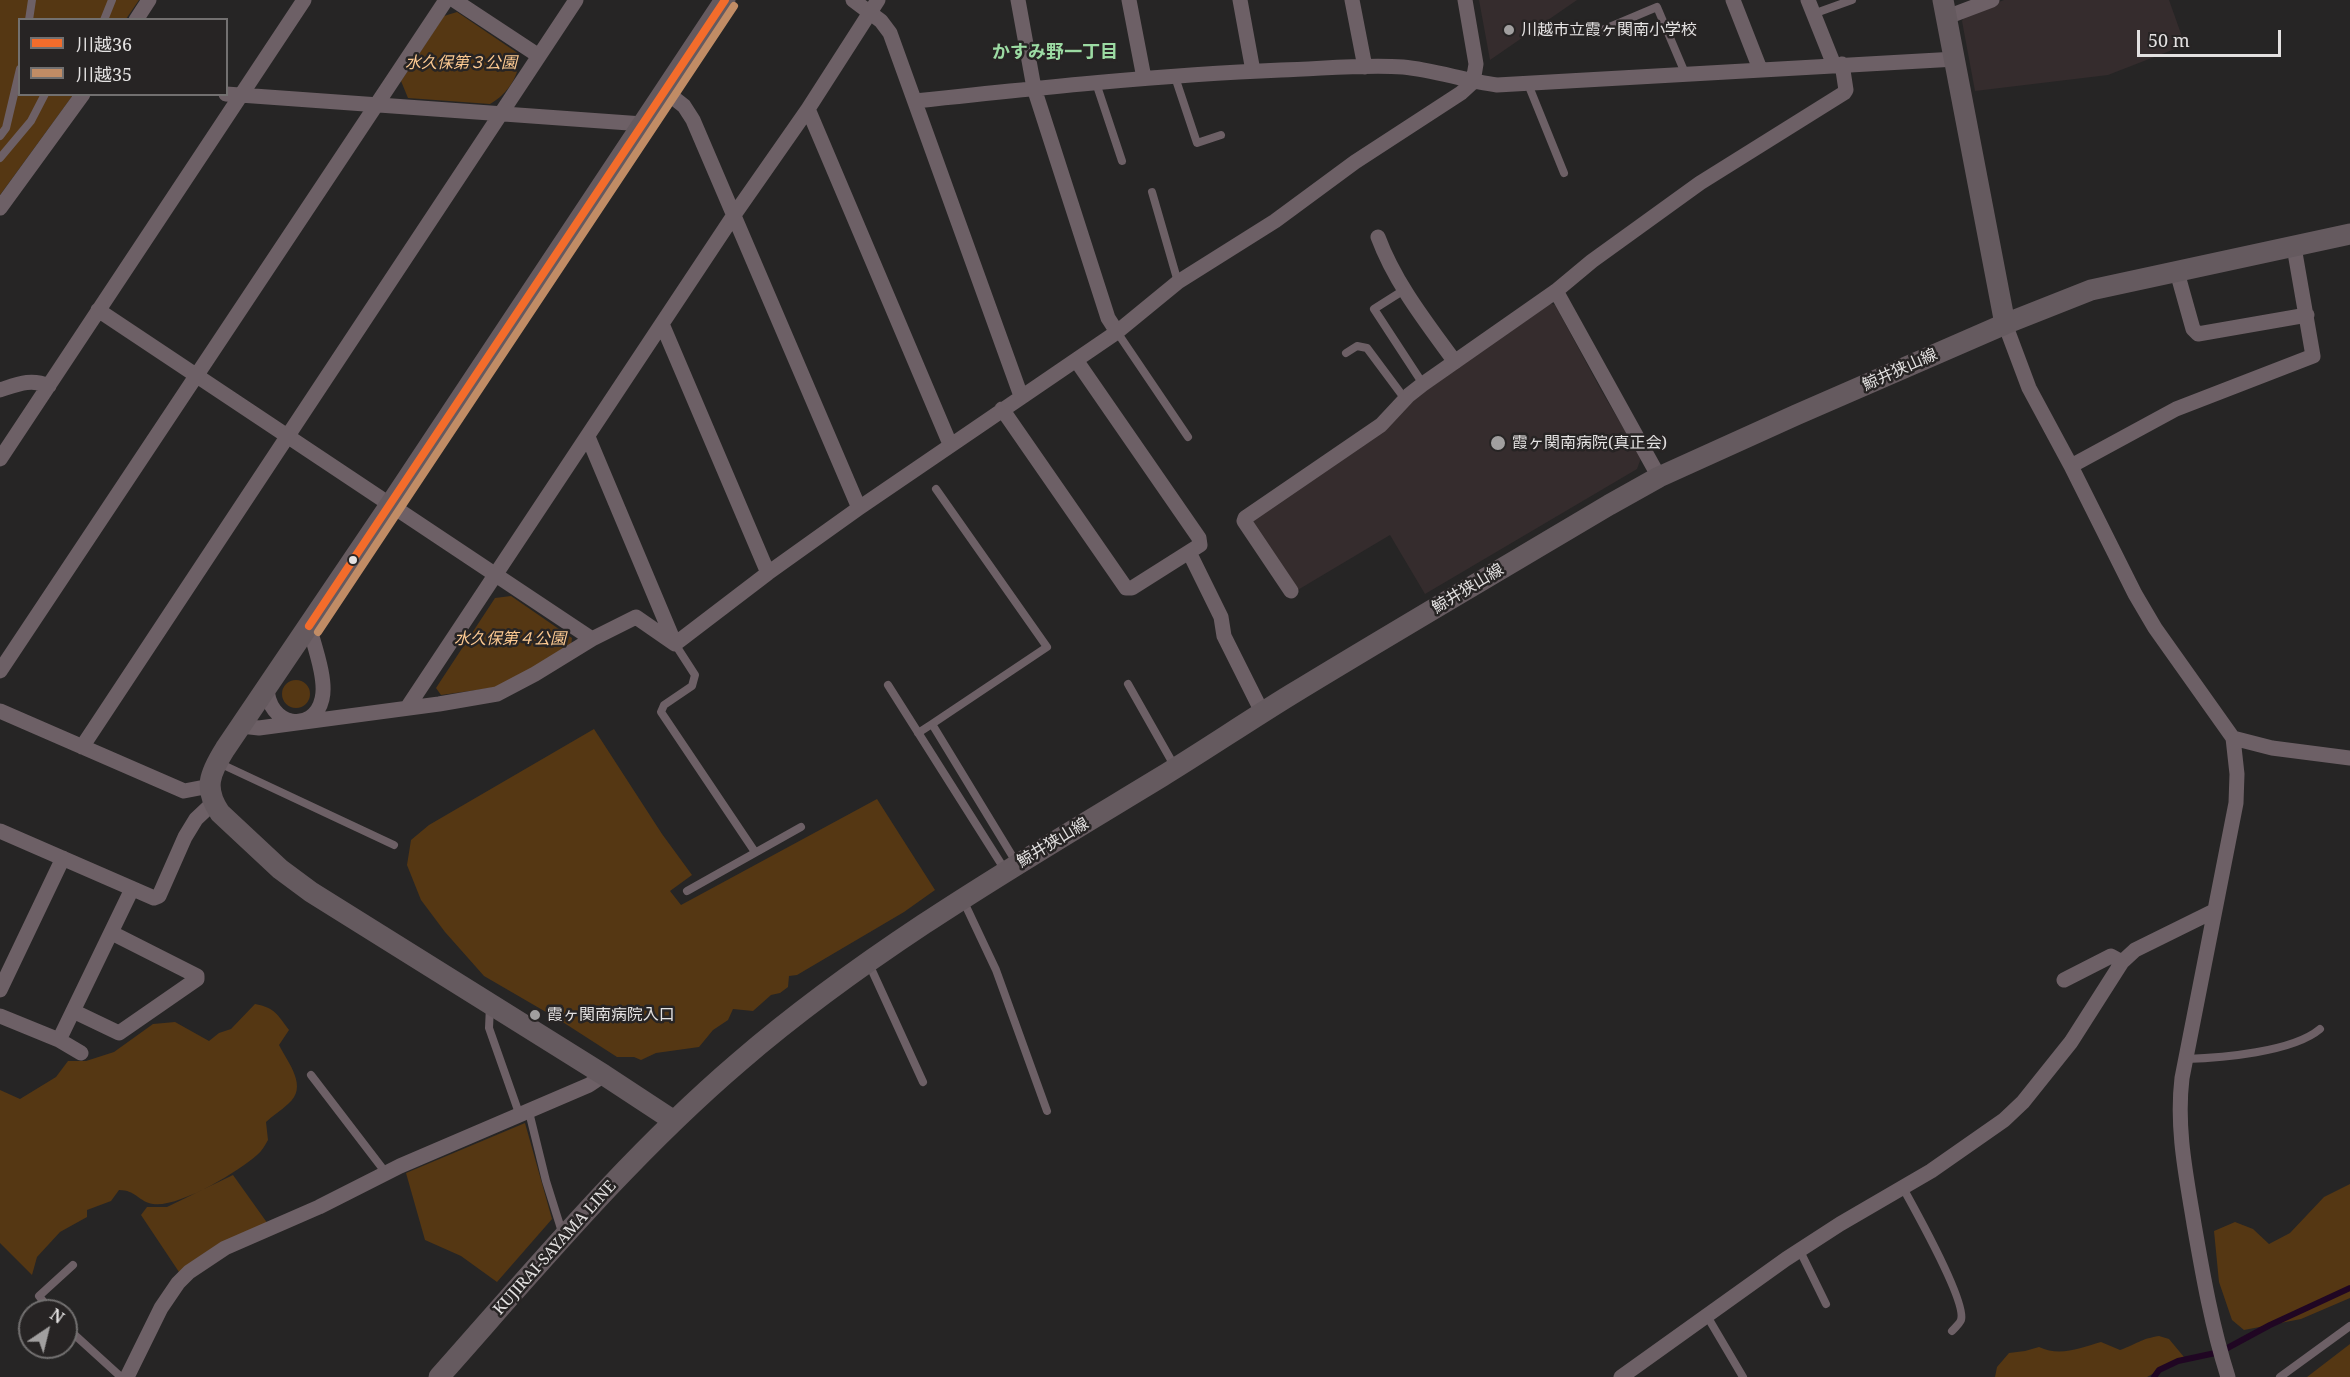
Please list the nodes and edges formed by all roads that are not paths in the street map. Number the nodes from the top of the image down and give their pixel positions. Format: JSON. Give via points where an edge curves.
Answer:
{"nodes":[{"id":1,"x":32,"y":0,"type":"edge"},
{"id":2,"x":112,"y":0,"type":"edge"},
{"id":3,"x":149,"y":0,"type":"edge"},
{"id":4,"x":304,"y":0,"type":"edge"},
{"id":5,"x":446,"y":0,"type":"edge"},
{"id":6,"x":454,"y":0,"type":"edge"},
{"id":7,"x":576,"y":0,"type":"edge"},
{"id":8,"x":725,"y":0,"type":"edge"},
{"id":9,"x":854,"y":0,"type":"edge"},
{"id":10,"x":1018,"y":0,"type":"edge"},
{"id":11,"x":1129,"y":0,"type":"edge"},
{"id":12,"x":1240,"y":0,"type":"edge"},
{"id":13,"x":1352,"y":0,"type":"edge"},
{"id":14,"x":1465,"y":0,"type":"edge"},
{"id":15,"x":1733,"y":0,"type":"edge"},
{"id":16,"x":1852,"y":0,"type":"edge"},
{"id":17,"x":1992,"y":0,"type":"edge"},
{"id":18,"x":874,"y":6,"type":"edge"},
{"id":19,"x":1811,"y":7,"type":"edge"},
{"id":20,"x":1945,"y":9,"type":"edge"},
{"id":21,"x":29,"y":18,"type":"edge"},
{"id":22,"x":105,"y":18,"type":"edge"},
{"id":23,"x":137,"y":18,"type":"edge"},
{"id":24,"x":1600,"y":31,"type":"dead end"},
{"id":25,"x":539,"y":56,"type":"junction"},
{"id":26,"x":1956,"y":58,"type":"junction"},
{"id":27,"x":1838,"y":65,"type":"junction"},
{"id":28,"x":1365,"y":67,"type":"junction"},
{"id":29,"x":1760,"y":69,"type":"junction"},
{"id":30,"x":1253,"y":72,"type":"junction"},
{"id":31,"x":1685,"y":73,"type":"junction"},
{"id":32,"x":18,"y":77,"type":"edge"},
{"id":33,"x":1175,"y":77,"type":"junction"},
{"id":34,"x":1144,"y":78,"type":"junction"},
{"id":35,"x":1096,"y":82,"type":"junction"},
{"id":36,"x":1473,"y":82,"type":"junction"},
{"id":37,"x":1528,"y":84,"type":"junction"},
{"id":38,"x":1034,"y":88,"type":"junction"},
{"id":39,"x":665,"y":91,"type":"junction"},
{"id":40,"x":233,"y":95,"type":"edge"},
{"id":41,"x":44,"y":96,"type":"edge"},
{"id":42,"x":82,"y":96,"type":"edge"},
{"id":43,"x":915,"y":101,"type":"junction"},
{"id":44,"x":376,"y":104,"type":"junction"},
{"id":45,"x":808,"y":109,"type":"junction"},
{"id":46,"x":501,"y":114,"type":"junction"},
{"id":47,"x":643,"y":124,"type":"junction"},
{"id":48,"x":0,"y":135,"type":"edge"},
{"id":49,"x":1221,"y":135,"type":"dead end"},
{"id":50,"x":0,"y":158,"type":"edge"},
{"id":51,"x":1122,"y":161,"type":"dead end"},
{"id":52,"x":1564,"y":173,"type":"dead end"},
{"id":53,"x":1152,"y":192,"type":"dead end"},
{"id":54,"x":0,"y":208,"type":"edge"},
{"id":55,"x":734,"y":215,"type":"junction"},
{"id":56,"x":2350,"y":234,"type":"edge"},
{"id":57,"x":1378,"y":237,"type":"dead end"},
{"id":58,"x":2295,"y":247,"type":"junction"},
{"id":59,"x":2177,"y":272,"type":"junction"},
{"id":60,"x":1178,"y":282,"type":"junction"},
{"id":61,"x":1404,"y":290,"type":"junction"},
{"id":62,"x":1556,"y":291,"type":"junction"},
{"id":63,"x":98,"y":310,"type":"junction"},
{"id":64,"x":2307,"y":315,"type":"junction"},
{"id":65,"x":662,"y":324,"type":"junction"},
{"id":66,"x":2005,"y":324,"type":"junction"},
{"id":67,"x":1117,"y":332,"type":"junction"},
{"id":68,"x":1346,"y":353,"type":"dead end"},
{"id":69,"x":1076,"y":360,"type":"junction"},
{"id":70,"x":1455,"y":362,"type":"junction"},
{"id":71,"x":196,"y":376,"type":"junction"},
{"id":72,"x":1423,"y":384,"type":"junction"},
{"id":73,"x":49,"y":386,"type":"junction"},
{"id":74,"x":0,"y":390,"type":"edge"},
{"id":75,"x":1021,"y":396,"type":"junction"},
{"id":76,"x":1405,"y":399,"type":"junction"},
{"id":77,"x":1002,"y":409,"type":"junction"},
{"id":78,"x":287,"y":436,"type":"junction"},
{"id":79,"x":588,"y":437,"type":"junction"},
{"id":80,"x":1188,"y":437,"type":"dead end"},
{"id":81,"x":950,"y":444,"type":"junction"},
{"id":82,"x":0,"y":459,"type":"edge"},
{"id":83,"x":2071,"y":466,"type":"junction"},
{"id":84,"x":1659,"y":477,"type":"junction"},
{"id":85,"x":936,"y":489,"type":"dead end"},
{"id":86,"x":390,"y":505,"type":"junction"},
{"id":87,"x":859,"y":507,"type":"junction"},
{"id":88,"x":1189,"y":552,"type":"junction"},
{"id":89,"x":768,"y":573,"type":"junction"},
{"id":90,"x":496,"y":574,"type":"junction"},
{"id":91,"x":1291,"y":591,"type":"dead end"},
{"id":92,"x":309,"y":626,"type":"junction"},
{"id":93,"x":592,"y":639,"type":"junction"},
{"id":94,"x":675,"y":644,"type":"junction"},
{"id":95,"x":0,"y":671,"type":"edge"},
{"id":96,"x":1128,"y":684,"type":"dead end"},
{"id":97,"x":888,"y":685,"type":"dead end"},
{"id":98,"x":267,"y":686,"type":"junction"},
{"id":99,"x":323,"y":688,"type":"junction"},
{"id":100,"x":407,"y":708,"type":"junction"},
{"id":101,"x":0,"y":711,"type":"edge"},
{"id":102,"x":1263,"y":714,"type":"junction"},
{"id":103,"x":330,"y":717,"type":"junction"},
{"id":104,"x":297,"y":722,"type":"junction"},
{"id":105,"x":932,"y":724,"type":"junction"},
{"id":106,"x":241,"y":726,"type":"junction"},
{"id":107,"x":918,"y":733,"type":"junction"},
{"id":108,"x":2233,"y":738,"type":"junction"},
{"id":109,"x":82,"y":747,"type":"junction"},
{"id":110,"x":2350,"y":758,"type":"edge"},
{"id":111,"x":217,"y":763,"type":"junction"},
{"id":112,"x":1175,"y":768,"type":"junction"},
{"id":113,"x":211,"y":795,"type":"junction"},
{"id":114,"x":801,"y":827,"type":"dead end"},
{"id":115,"x":0,"y":831,"type":"edge"},
{"id":116,"x":394,"y":845,"type":"dead end"},
{"id":117,"x":755,"y":852,"type":"junction"},
{"id":118,"x":63,"y":858,"type":"junction"},
{"id":119,"x":1012,"y":868,"type":"junction"},
{"id":120,"x":132,"y":889,"type":"junction"},
{"id":121,"x":687,"y":891,"type":"dead end"},
{"id":122,"x":962,"y":898,"type":"junction"},
{"id":123,"x":2214,"y":910,"type":"junction"},
{"id":124,"x":112,"y":933,"type":"junction"},
{"id":125,"x":868,"y":962,"type":"junction"},
{"id":126,"x":2122,"y":962,"type":"junction"},
{"id":127,"x":2064,"y":980,"type":"dead end"},
{"id":128,"x":0,"y":990,"type":"edge"},
{"id":129,"x":490,"y":1003,"type":"junction"},
{"id":130,"x":73,"y":1011,"type":"junction"},
{"id":131,"x":0,"y":1016,"type":"edge"},
{"id":132,"x":2320,"y":1029,"type":"dead end"},
{"id":133,"x":59,"y":1040,"type":"junction"},
{"id":134,"x":81,"y":1053,"type":"dead end"},
{"id":135,"x":2186,"y":1059,"type":"junction"},
{"id":136,"x":311,"y":1075,"type":"dead end"},
{"id":137,"x":604,"y":1075,"type":"junction"},
{"id":138,"x":923,"y":1082,"type":"dead end"},
{"id":139,"x":1047,"y":1111,"type":"dead end"},
{"id":140,"x":525,"y":1114,"type":"junction"},
{"id":141,"x":674,"y":1121,"type":"junction"},
{"id":142,"x":386,"y":1173,"type":"junction"},
{"id":143,"x":1903,"y":1188,"type":"junction"},
{"id":144,"x":564,"y":1237,"type":"junction"},
{"id":145,"x":1800,"y":1251,"type":"junction"},
{"id":146,"x":74,"y":1265,"type":"dead end"},
{"id":147,"x":41,"y":1299,"type":"edge"},
{"id":148,"x":1826,"y":1304,"type":"dead end"},
{"id":149,"x":1707,"y":1316,"type":"junction"},
{"id":150,"x":2350,"y":1326,"type":"edge"},
{"id":151,"x":1952,"y":1331,"type":"dead end"},
{"id":152,"x":78,"y":1338,"type":"edge"},
{"id":153,"x":121,"y":1377,"type":"edge"},
{"id":154,"x":127,"y":1377,"type":"edge"},
{"id":155,"x":439,"y":1377,"type":"edge"},
{"id":156,"x":1621,"y":1377,"type":"edge"},
{"id":157,"x":1743,"y":1377,"type":"edge"},
{"id":158,"x":2228,"y":1377,"type":"edge"},
{"id":159,"x":2280,"y":1377,"type":"edge"}],
"edges":[{"from":1,"to":21,"type":"lane"},
{"from":2,"to":22,"type":"lane"},
{"from":3,"to":23,"type":"street"},
{"from":4,"to":40,"type":"street"},
{"from":5,"to":44,"type":"street"},
{"from":6,"to":25,"type":"street"},
{"from":7,"to":25,"type":"street"},
{"from":8,"to":39,"type":"main road"},
{"from":9,"to":18,"type":"street"},
{"from":10,"to":38,"type":"street"},
{"from":11,"to":34,"type":"street"},
{"from":12,"to":30,"type":"street"},
{"from":13,"to":28,"type":"street"},
{"from":14,"to":36,"type":"street","via":[[1476,64]]},
{"from":15,"to":29,"type":"street"},
{"from":16,"to":19,"type":"lane"},
{"from":17,"to":20,"type":"street"},
{"from":18,"to":43,"type":"street","via":[[890,33]]},
{"from":18,"to":45,"type":"street"},
{"from":19,"to":27,"type":"street"},
{"from":20,"to":26,"type":"main road"},
{"from":24,"to":31,"type":"lane","via":[[1657,7]]},
{"from":25,"to":46,"type":"street"},
{"from":26,"to":27,"type":"street"},
{"from":26,"to":66,"type":"main road"},
{"from":27,"to":29,"type":"street"},
{"from":27,"to":62,"type":"street","via":[[1844,93],[1700,183]]},
{"from":28,"to":30,"type":"street"},
{"from":28,"to":36,"type":"street","via":[[1427,70]]},
{"from":29,"to":31,"type":"street"},
{"from":30,"to":33,"type":"street"},
{"from":31,"to":37,"type":"street"},
{"from":32,"to":48,"type":"lane","via":[[6,128]]},
{"from":33,"to":34,"type":"street"},
{"from":33,"to":49,"type":"lane","via":[[1197,143]]},
{"from":34,"to":35,"type":"street"},
{"from":35,"to":38,"type":"street"},
{"from":35,"to":51,"type":"lane"},
{"from":36,"to":37,"type":"street"},
{"from":36,"to":60,"type":"street","via":[[1275,221]]},
{"from":37,"to":52,"type":"lane"},
{"from":38,"to":43,"type":"street"},
{"from":38,"to":67,"type":"street","via":[[1108,318]]},
{"from":39,"to":47,"type":"main road"},
{"from":39,"to":55,"type":"street","via":[[684,106],[693,120]]},
{"from":40,"to":44,"type":"street"},
{"from":40,"to":63,"type":"street"},
{"from":41,"to":50,"type":"lane","via":[[31,121]]},
{"from":42,"to":54,"type":"street"},
{"from":43,"to":75,"type":"street"},
{"from":44,"to":46,"type":"street"},
{"from":44,"to":71,"type":"street"},
{"from":45,"to":55,"type":"street"},
{"from":45,"to":81,"type":"street"},
{"from":46,"to":47,"type":"street"},
{"from":46,"to":78,"type":"street"},
{"from":47,"to":86,"type":"main road"},
{"from":53,"to":60,"type":"lane"},
{"from":55,"to":65,"type":"street"},
{"from":55,"to":87,"type":"street"},
{"from":56,"to":58,"type":"main road","name":"鯨井狭山線"},
{"from":57,"to":61,"type":"street"},
{"from":58,"to":59,"type":"main road","name":"鯨井狭山線"},
{"from":58,"to":64,"type":"street"},
{"from":59,"to":64,"type":"street","via":[[2193,329],[2198,334]]},
{"from":59,"to":66,"type":"main road","name":"鯨井狭山線","via":[[2091,290]]},
{"from":60,"to":67,"type":"street"},
{"from":61,"to":70,"type":"street"},
{"from":61,"to":72,"type":"lane","via":[[1374,309]]},
{"from":62,"to":70,"type":"street"},
{"from":62,"to":84,"type":"street"},
{"from":63,"to":71,"type":"street"},
{"from":63,"to":73,"type":"street"},
{"from":64,"to":83,"type":"street","via":[[2313,356],[2176,409]]},
{"from":65,"to":79,"type":"street"},
{"from":65,"to":89,"type":"street"},
{"from":66,"to":83,"type":"street","via":[[2029,388]]},
{"from":66,"to":84,"type":"main road","name":"鯨井狭山線"},
{"from":67,"to":69,"type":"street"},
{"from":67,"to":80,"type":"lane"},
{"from":68,"to":76,"type":"lane","via":[[1357,346],[1367,348]]},
{"from":69,"to":75,"type":"street"},
{"from":69,"to":88,"type":"street","via":[[1199,538],[1200,545]]},
{"from":70,"to":72,"type":"street"},
{"from":71,"to":78,"type":"street"},
{"from":71,"to":95,"type":"street"},
{"from":72,"to":76,"type":"street"},
{"from":73,"to":74,"type":"street","via":[[27,381]]},
{"from":73,"to":82,"type":"street"},
{"from":75,"to":77,"type":"street"},
{"from":76,"to":91,"type":"street","via":[[1381,425],[1245,518]]},
{"from":77,"to":81,"type":"street"},
{"from":77,"to":88,"type":"street","via":[[1126,588]]},
{"from":78,"to":86,"type":"street"},
{"from":78,"to":109,"type":"street"},
{"from":79,"to":90,"type":"street"},
{"from":79,"to":94,"type":"street"},
{"from":81,"to":87,"type":"street"},
{"from":83,"to":108,"type":"street","via":[[2155,628]]},
{"from":84,"to":102,"type":"main road","name":"鯨井狭山線"},
{"from":85,"to":105,"type":"lane","via":[[1047,647]]},
{"from":86,"to":90,"type":"street"},
{"from":86,"to":92,"type":"main road"},
{"from":87,"to":89,"type":"street"},
{"from":88,"to":102,"type":"street","via":[[1221,617],[1224,636]]},
{"from":89,"to":94,"type":"street"},
{"from":90,"to":93,"type":"street"},
{"from":90,"to":100,"type":"street"},
{"from":92,"to":98,"type":"main road"},
{"from":92,"to":99,"type":"street"},
{"from":93,"to":94,"type":"street","via":[[636,616]]},
{"from":93,"to":100,"type":"street","via":[[497,694]]},
{"from":94,"to":117,"type":"lane","via":[[694,675],[692,686],[664,705],[661,712]]},
{"from":96,"to":112,"type":"lane"},
{"from":97,"to":107,"type":"lane"},
{"from":98,"to":104,"type":"street","via":[[267,697],[276,714]]},
{"from":98,"to":106,"type":"main road"},
{"from":99,"to":103,"type":"street"},
{"from":99,"to":104,"type":"street","via":[[316,711]]},
{"from":100,"to":103,"type":"street"},
{"from":101,"to":109,"type":"street"},
{"from":102,"to":112,"type":"main road","name":"鯨井狭山線"},
{"from":103,"to":104,"type":"street"},
{"from":104,"to":106,"type":"street","via":[[259,728]]},
{"from":105,"to":107,"type":"lane"},
{"from":105,"to":119,"type":"lane"},
{"from":106,"to":111,"type":"main road"},
{"from":107,"to":119,"type":"lane"},
{"from":108,"to":110,"type":"street","via":[[2272,748]]},
{"from":108,"to":123,"type":"street","via":[[2236,803]]},
{"from":109,"to":113,"type":"street","via":[[184,791]]},
{"from":111,"to":113,"type":"main road"},
{"from":111,"to":116,"type":"lane"},
{"from":112,"to":119,"type":"main road","name":"鯨井狭山線"},
{"from":113,"to":120,"type":"street","via":[[185,837],[159,896],[154,898]]},
{"from":113,"to":129,"type":"main road","via":[[237,830],[280,869]]},
{"from":114,"to":117,"type":"lane"},
{"from":115,"to":118,"type":"street"},
{"from":117,"to":121,"type":"lane"},
{"from":118,"to":120,"type":"street"},
{"from":118,"to":128,"type":"street"},
{"from":119,"to":122,"type":"main road","name":"鯨井狭山線"},
{"from":120,"to":124,"type":"street"},
{"from":122,"to":125,"type":"main road","name":"鯨井狭山線"},
{"from":122,"to":139,"type":"lane","via":[[996,970]]},
{"from":123,"to":126,"type":"street","via":[[2135,950]]},
{"from":123,"to":135,"type":"street"},
{"from":124,"to":130,"type":"street"},
{"from":124,"to":130,"type":"street","via":[[169,960],[197,976],[197,980],[119,1033]]},
{"from":125,"to":138,"type":"lane"},
{"from":125,"to":141,"type":"main road","name":"鯨井狭山線","via":[[742,1059]]},
{"from":126,"to":127,"type":"street","via":[[2111,956]]},
{"from":126,"to":143,"type":"street","via":[[2071,1042],[2023,1102],[2004,1120]]},
{"from":129,"to":137,"type":"main road"},
{"from":129,"to":140,"type":"lane","via":[[489,1028]]},
{"from":130,"to":133,"type":"street"},
{"from":131,"to":133,"type":"street"},
{"from":132,"to":135,"type":"lane","via":[[2310,1038],[2292,1044]]},
{"from":133,"to":134,"type":"street"},
{"from":135,"to":158,"type":"street","via":[[2179,1104],[2186,1178],[2203,1278]]},
{"from":136,"to":142,"type":"lane"},
{"from":137,"to":140,"type":"street"},
{"from":137,"to":141,"type":"main road"},
{"from":140,"to":142,"type":"street"},
{"from":140,"to":144,"type":"lane"},
{"from":141,"to":144,"type":"main road","name":"KUJIRAI-SAYAMA LINE"},
{"from":142,"to":154,"type":"street","via":[[225,1248],[189,1272],[161,1308]]},
{"from":143,"to":145,"type":"street"},
{"from":143,"to":151,"type":"lane","via":[[1942,1262],[1961,1310],[1961,1320]]},
{"from":144,"to":155,"type":"main road","name":"KUJIRAI-SAYAMA LINE"},
{"from":145,"to":148,"type":"lane"},
{"from":145,"to":149,"type":"street"},
{"from":146,"to":147,"type":"lane","via":[[39,1296]]},
{"from":149,"to":156,"type":"street"},
{"from":149,"to":157,"type":"lane"},
{"from":150,"to":159,"type":"lane"},
{"from":152,"to":153,"type":"lane"}]}
